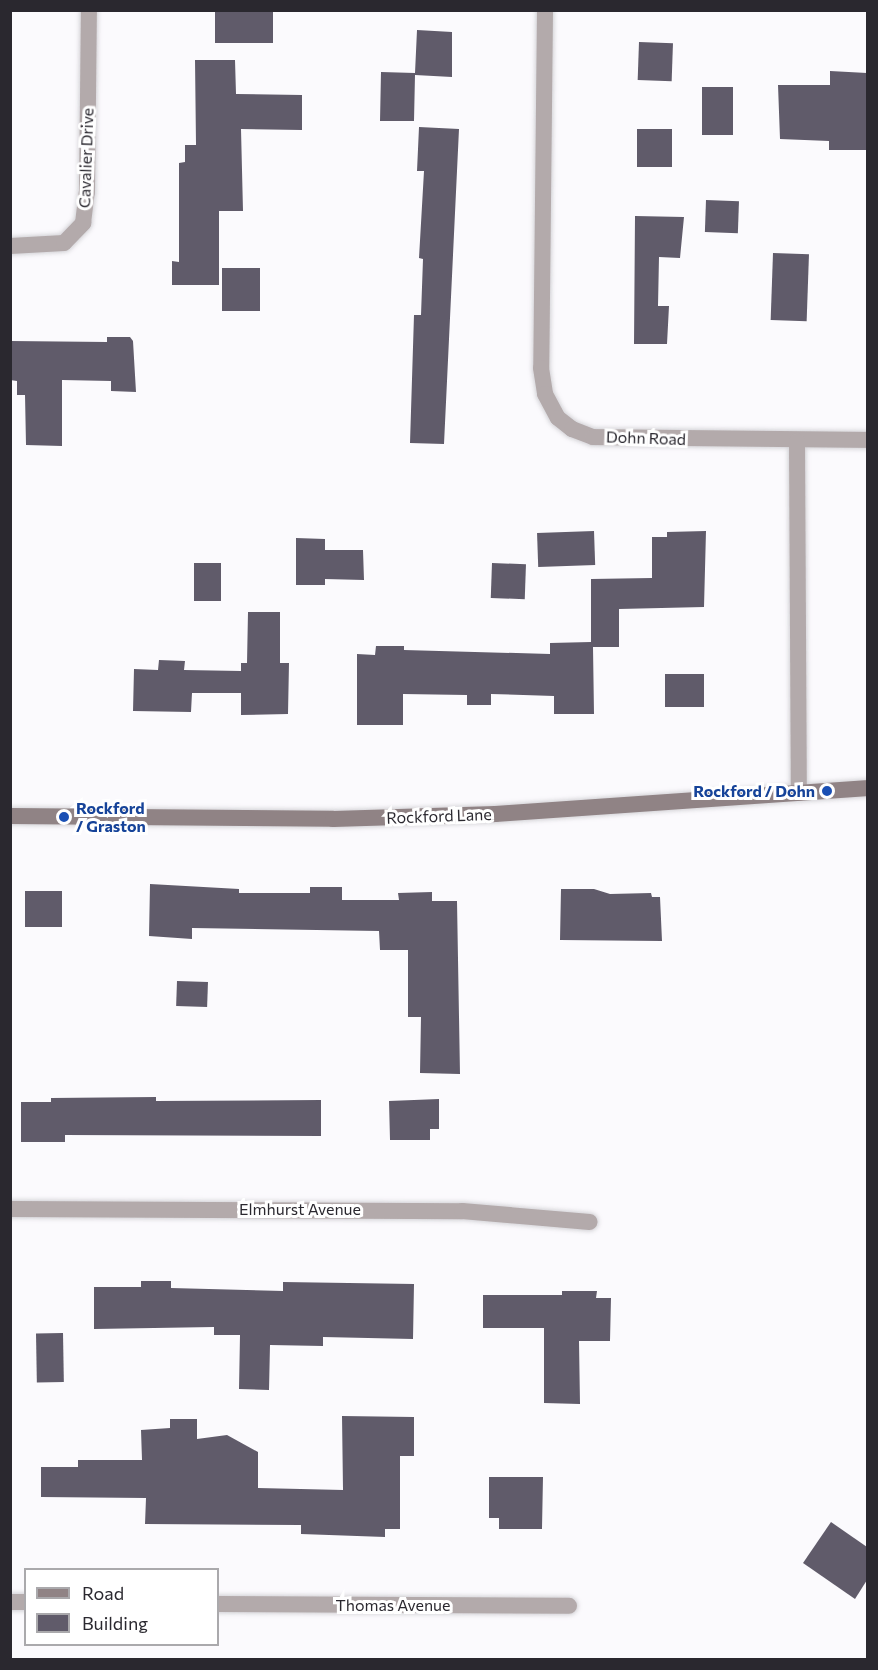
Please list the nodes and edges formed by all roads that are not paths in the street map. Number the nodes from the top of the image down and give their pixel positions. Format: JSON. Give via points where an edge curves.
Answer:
{"nodes":[{"id":1,"x":89,"y":10,"type":"edge"},
{"id":2,"x":545,"y":10,"type":"edge"},
{"id":3,"x":10,"y":246,"type":"edge"},
{"id":4,"x":867,"y":440,"type":"edge"},
{"id":5,"x":797,"y":441,"type":"junction"},
{"id":6,"x":867,"y":788,"type":"edge"},
{"id":7,"x":799,"y":793,"type":"junction"},
{"id":8,"x":10,"y":816,"type":"edge"},
{"id":9,"x":10,"y":1209,"type":"edge"},
{"id":10,"x":590,"y":1222,"type":"dead end"},
{"id":11,"x":219,"y":1604,"type":"edge"},
{"id":12,"x":569,"y":1606,"type":"dead end"}],
"edges":[{"from":1,"to":3,"type":"street","name":"Cavalier Drive","via":[[87,192],[83,223],[64,243]]},
{"from":2,"to":5,"type":"street","name":"Dohn Road","via":[[542,368],[545,394],[558,418],[572,429],[593,436]]},
{"from":4,"to":5,"type":"street","name":"Dohn Road"},
{"from":5,"to":7,"type":"street"},
{"from":6,"to":7,"type":"main road","name":"Rockford Lane"},
{"from":7,"to":8,"type":"main road","name":"Rockford Lane","via":[[473,815],[333,819]]},
{"from":9,"to":10,"type":"street","name":"Elmhurst Avenue","via":[[462,1211]]},
{"from":11,"to":12,"type":"street","name":"Thomas Avenue"}]}
